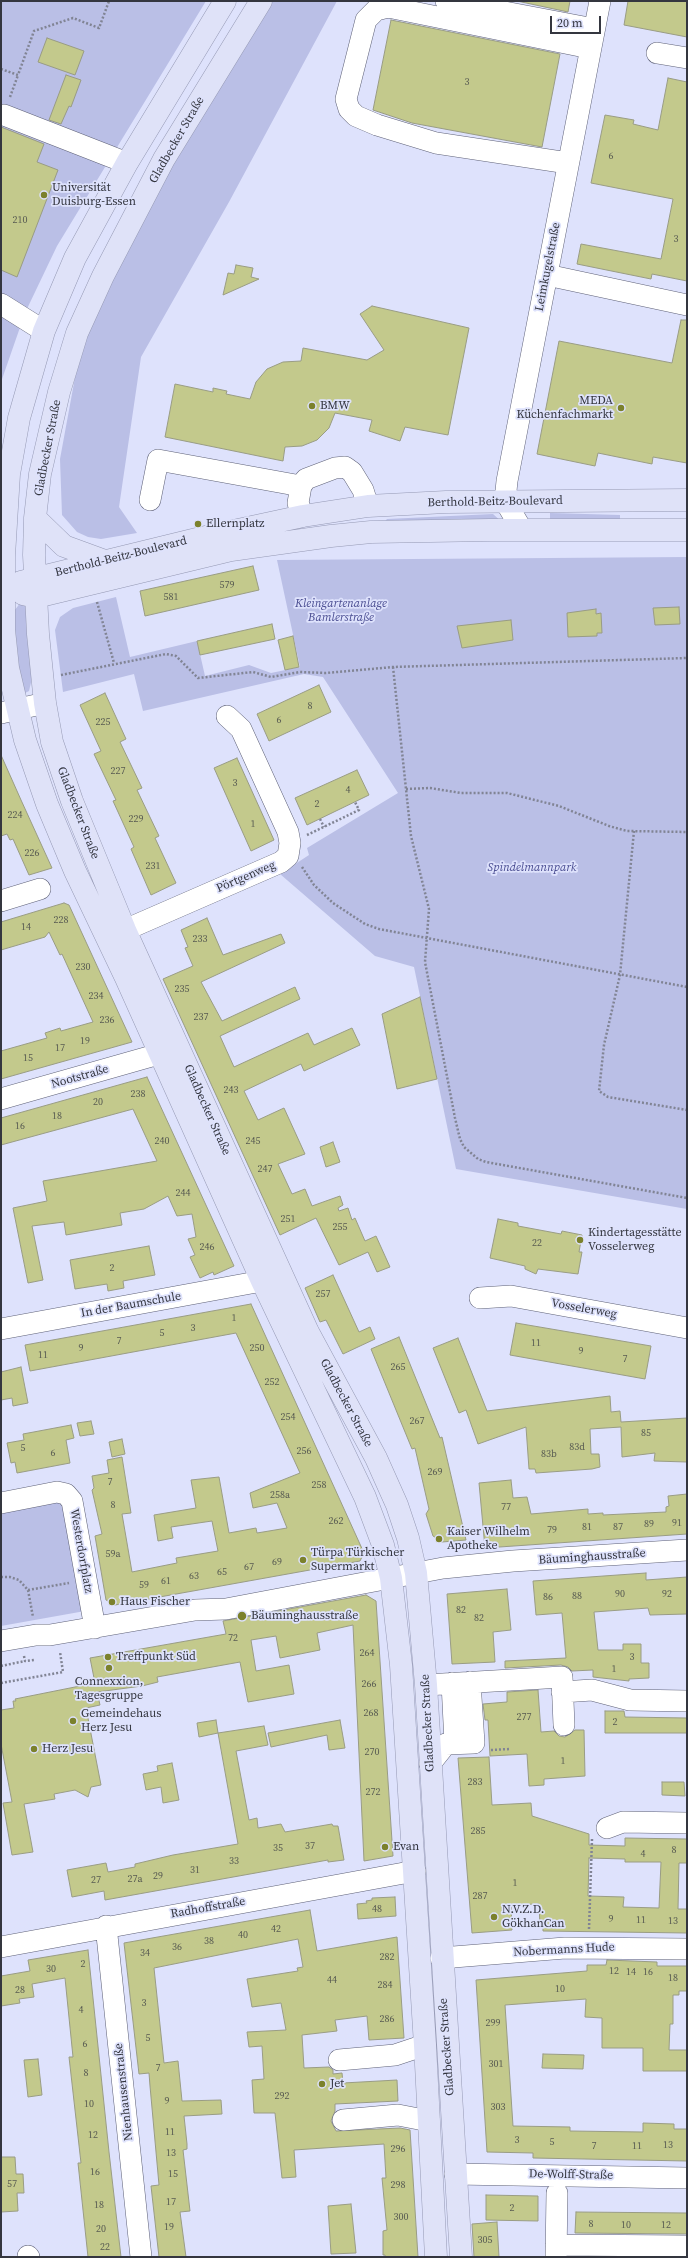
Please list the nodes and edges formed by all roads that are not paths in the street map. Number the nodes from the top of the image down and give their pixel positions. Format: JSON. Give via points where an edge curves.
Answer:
{"nodes":[{"id":1,"x":225,"y":1,"type":"edge"},
{"id":2,"x":261,"y":1,"type":"edge"},
{"id":3,"x":446,"y":1,"type":"edge"},
{"id":4,"x":600,"y":1,"type":"edge"},
{"id":5,"x":592,"y":39,"type":"junction"},
{"id":6,"x":657,"y":53,"type":"dead end"},
{"id":7,"x":687,"y":58,"type":"edge"},
{"id":8,"x":4,"y":115,"type":"dead end"},
{"id":9,"x":127,"y":163,"type":"junction"},
{"id":10,"x":568,"y":163,"type":"junction"},
{"id":11,"x":547,"y":275,"type":"junction"},
{"id":12,"x":1,"y":304,"type":"edge"},
{"id":13,"x":687,"y":305,"type":"edge"},
{"id":14,"x":44,"y":331,"type":"junction"},
{"id":15,"x":301,"y":486,"type":"junction"},
{"id":16,"x":150,"y":500,"type":"dead end"},
{"id":17,"x":687,"y":500,"type":"edge"},
{"id":18,"x":505,"y":502,"type":"junction"},
{"id":19,"x":368,"y":506,"type":"junction"},
{"id":20,"x":303,"y":516,"type":"junction"},
{"id":21,"x":35,"y":518,"type":"junction"},
{"id":22,"x":522,"y":530,"type":"junction"},
{"id":23,"x":687,"y":530,"type":"edge"},
{"id":24,"x":371,"y":532,"type":"junction"},
{"id":25,"x":331,"y":536,"type":"junction"},
{"id":26,"x":105,"y":561,"type":"junction"},
{"id":27,"x":3,"y":588,"type":"junction"},
{"id":28,"x":36,"y":588,"type":"junction"},
{"id":29,"x":66,"y":591,"type":"junction"},
{"id":30,"x":38,"y":624,"type":"junction"},
{"id":31,"x":45,"y":703,"type":"junction"},
{"id":32,"x":9,"y":711,"type":"edge"},
{"id":33,"x":227,"y":716,"type":"dead end"},
{"id":34,"x":40,"y":889,"type":"dead end"},
{"id":35,"x":1,"y":901,"type":"edge"},
{"id":36,"x":125,"y":930,"type":"junction"},
{"id":37,"x":159,"y":1054,"type":"junction"},
{"id":38,"x":1,"y":1099,"type":"edge"},
{"id":39,"x":262,"y":1281,"type":"junction"},
{"id":40,"x":480,"y":1298,"type":"dead end"},
{"id":41,"x":687,"y":1328,"type":"edge"},
{"id":42,"x":1,"y":1329,"type":"edge"},
{"id":43,"x":1,"y":1503,"type":"edge"},
{"id":44,"x":687,"y":1550,"type":"edge"},
{"id":45,"x":416,"y":1573,"type":"junction"},
{"id":46,"x":391,"y":1578,"type":"junction"},
{"id":47,"x":95,"y":1628,"type":"junction"},
{"id":48,"x":1,"y":1641,"type":"edge"},
{"id":49,"x":461,"y":1683,"type":"junction"},
{"id":50,"x":426,"y":1685,"type":"junction"},
{"id":51,"x":562,"y":1692,"type":"junction"},
{"id":52,"x":687,"y":1701,"type":"edge"},
{"id":53,"x":564,"y":1725,"type":"dead end"},
{"id":54,"x":430,"y":1764,"type":"junction"},
{"id":55,"x":687,"y":1823,"type":"edge"},
{"id":56,"x":607,"y":1828,"type":"road end"},
{"id":57,"x":415,"y":1871,"type":"junction"},
{"id":58,"x":106,"y":1926,"type":"junction"},
{"id":59,"x":1,"y":1947,"type":"edge"},
{"id":60,"x":687,"y":1949,"type":"edge"},
{"id":61,"x":441,"y":1958,"type":"junction"},
{"id":62,"x":425,"y":2045,"type":"junction"},
{"id":63,"x":339,"y":2060,"type":"dead end"},
{"id":64,"x":344,"y":2120,"type":"dead end"},
{"id":65,"x":429,"y":2121,"type":"junction"},
{"id":66,"x":455,"y":2174,"type":"junction"},
{"id":67,"x":687,"y":2178,"type":"edge"},
{"id":68,"x":557,"y":2194,"type":"dead end"},
{"id":69,"x":687,"y":2246,"type":"edge"},
{"id":70,"x":556,"y":2251,"type":"edge"},
{"id":71,"x":141,"y":2257,"type":"edge"},
{"id":72,"x":436,"y":2257,"type":"edge"},
{"id":73,"x":461,"y":2257,"type":"edge"}],
"edges":[{"from":1,"to":9,"type":"main road","name":"Gladbecker Straße"},
{"from":2,"to":21,"type":"main road","name":"Gladbecker Straße","via":[[164,159],[103,276],[77,333],[59,392],[43,460]]},
{"from":3,"to":5,"type":"street"},
{"from":4,"to":5,"type":"street","name":"Leimkugelstraße"},
{"from":5,"to":10,"type":"street","name":"Leimkugelstraße"},
{"from":5,"to":10,"type":"street","via":[[388,8],[376,10],[366,20],[346,99],[349,109],[356,116],[436,143]]},
{"from":6,"to":7,"type":"street"},
{"from":8,"to":9,"type":"street"},
{"from":9,"to":14,"type":"main road","name":"Gladbecker Straße","via":[[76,258]]},
{"from":10,"to":11,"type":"street","name":"Leimkugelstraße"},
{"from":11,"to":13,"type":"street"},
{"from":11,"to":18,"type":"street","name":"Leimkugelstraße"},
{"from":12,"to":14,"type":"street"},
{"from":14,"to":27,"type":"main road","name":"Gladbecker Straße","via":[[19,418],[9,474]]},
{"from":15,"to":16,"type":"street","via":[[158,460]]},
{"from":15,"to":19,"type":"street","via":[[306,479],[335,468],[345,468],[352,472],[363,490]]},
{"from":15,"to":20,"type":"street","via":[[298,502]]},
{"from":17,"to":18,"type":"main road","name":"Berthold-Beitz-Boulevard"},
{"from":18,"to":19,"type":"main road","name":"Berthold-Beitz-Boulevard"},
{"from":18,"to":22,"type":"street"},
{"from":19,"to":20,"type":"main road","name":"Berthold-Beitz-Boulevard"},
{"from":19,"to":24,"type":"main road"},
{"from":20,"to":25,"type":"main road","name":"Berthold-Beitz-Boulevard","via":[[331,523],[334,528]]},
{"from":20,"to":26,"type":"main road","name":"Berthold-Beitz-Boulevard"},
{"from":21,"to":26,"type":"main road","via":[[64,546]]},
{"from":21,"to":28,"type":"main road","name":"Gladbecker Straße"},
{"from":22,"to":23,"type":"main road","name":"Berthold-Beitz-Boulevard"},
{"from":22,"to":24,"type":"main road","name":"Berthold-Beitz-Boulevard"},
{"from":24,"to":25,"type":"main road","name":"Berthold-Beitz-Boulevard"},
{"from":25,"to":29,"type":"main road","name":"Berthold-Beitz-Boulevard","via":[[231,550]]},
{"from":26,"to":28,"type":"main road","name":"Berthold-Beitz-Boulevard"},
{"from":27,"to":28,"type":"main road","name":"Berthold-Beitz-Boulevard"},
{"from":27,"to":32,"type":"main road","name":"Gladbecker Straße"},
{"from":28,"to":29,"type":"main road","name":"Berthold-Beitz-Boulevard"},
{"from":28,"to":30,"type":"main road","name":"Gladbecker Straße"},
{"from":29,"to":30,"type":"main road","name":"Berthold-Beitz-Boulevard","via":[[45,610]]},
{"from":30,"to":31,"type":"main road","name":"Gladbecker Straße"},
{"from":31,"to":32,"type":"street"},
{"from":31,"to":36,"type":"main road","name":"Gladbecker Straße","via":[[52,742],[72,801]]},
{"from":32,"to":37,"type":"main road","name":"Gladbecker Straße","via":[[25,740],[47,804],[75,871]]},
{"from":33,"to":36,"type":"street","name":"Pörtgenweg","via":[[242,729],[288,832],[289,850],[281,862]]},
{"from":34,"to":35,"type":"street"},
{"from":36,"to":45,"type":"main road","name":"Gladbecker Straße","via":[[308,1332],[376,1458],[398,1505]]},
{"from":37,"to":38,"type":"street","name":"Nootstraße"},
{"from":37,"to":39,"type":"main road","name":"Gladbecker Straße"},
{"from":39,"to":42,"type":"street","name":"In der Baumschule"},
{"from":39,"to":46,"type":"main road","name":"Gladbecker Straße","via":[[364,1497],[380,1537]]},
{"from":40,"to":41,"type":"street","name":"Vosselerweg","via":[[511,1296]]},
{"from":43,"to":47,"type":"street","name":"Westerdorfplatz","via":[[58,1492],[66,1494],[72,1501]]},
{"from":44,"to":45,"type":"street","name":"Bäuminghausstraße","via":[[486,1563]]},
{"from":45,"to":46,"type":"street","name":"Bäuminghausstraße"},
{"from":45,"to":50,"type":"main road","name":"Gladbecker Straße"},
{"from":46,"to":47,"type":"street","name":"Bäuminghausstraße","via":[[226,1610],[195,1610]]},
{"from":46,"to":57,"type":"main road","name":"Gladbecker Straße","via":[[401,1665]]},
{"from":47,"to":48,"type":"street","name":"Bäuminghausstraße"},
{"from":49,"to":50,"type":"street"},
{"from":49,"to":51,"type":"street","via":[[562,1677]]},
{"from":49,"to":54,"type":"street","via":[[455,1743],[446,1744]]},
{"from":50,"to":54,"type":"main road","name":"Gladbecker Straße"},
{"from":51,"to":52,"type":"street","via":[[592,1690],[630,1700]]},
{"from":51,"to":53,"type":"street"},
{"from":54,"to":61,"type":"main road","name":"Gladbecker Straße"},
{"from":55,"to":56,"type":"street","via":[[623,1822]]},
{"from":57,"to":58,"type":"street","name":"Radhoffstraße"},
{"from":57,"to":62,"type":"main road","name":"Gladbecker Straße"},
{"from":58,"to":59,"type":"street","name":"Radhoffstraße"},
{"from":58,"to":71,"type":"street","name":"Nienhausenstraße"},
{"from":60,"to":61,"type":"street","name":"Nobermanns Hude","via":[[565,1948]]},
{"from":61,"to":66,"type":"main road","name":"Gladbecker Straße"},
{"from":62,"to":63,"type":"street","via":[[395,2055]]},
{"from":62,"to":65,"type":"main road","name":"Gladbecker Straße"},
{"from":64,"to":65,"type":"street","via":[[398,2116]]},
{"from":65,"to":72,"type":"main road","name":"Gladbecker Straße"},
{"from":66,"to":67,"type":"street","name":"De-Wolff-Straße"},
{"from":66,"to":73,"type":"main road","name":"Gladbecker Straße"},
{"from":68,"to":70,"type":"street"},
{"from":69,"to":70,"type":"street"}]}
